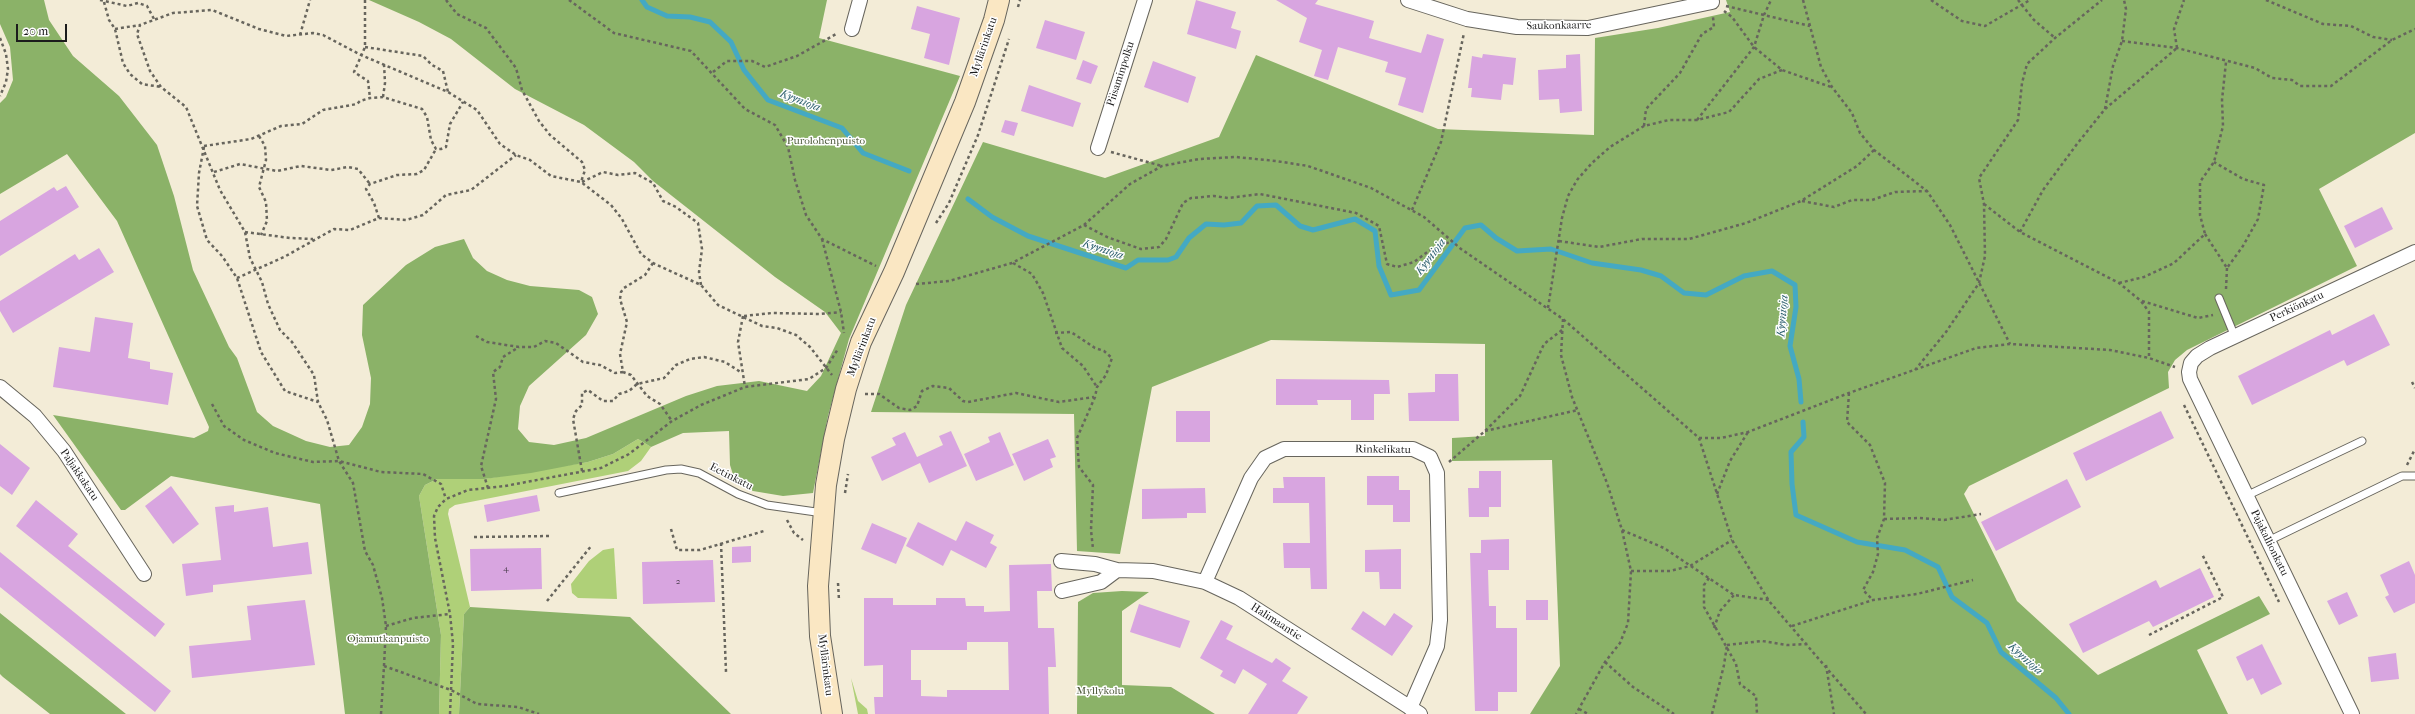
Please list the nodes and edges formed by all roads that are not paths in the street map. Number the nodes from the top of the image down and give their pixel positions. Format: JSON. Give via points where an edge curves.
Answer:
{"nodes":[{"id":1,"x":860,"y":0,"type":"edge"},
{"id":2,"x":999,"y":0,"type":"edge"},
{"id":3,"x":1145,"y":0,"type":"edge"},
{"id":4,"x":1408,"y":0,"type":"edge"},
{"id":5,"x":1712,"y":2,"type":"road end"},
{"id":6,"x":852,"y":29,"type":"road end"},
{"id":7,"x":1098,"y":148,"type":"road end"},
{"id":8,"x":2414,"y":257,"type":"edge"},
{"id":9,"x":2219,"y":298,"type":"dead end"},
{"id":10,"x":2235,"y":336,"type":"junction"},
{"id":11,"x":2189,"y":372,"type":"joint"},
{"id":12,"x":0,"y":387,"type":"edge"},
{"id":13,"x":2362,"y":441,"type":"dead end"},
{"id":14,"x":2415,"y":476,"type":"edge"},
{"id":15,"x":559,"y":493,"type":"dead end"},
{"id":16,"x":2246,"y":496,"type":"junction"},
{"id":17,"x":823,"y":513,"type":"junction"},
{"id":18,"x":2268,"y":541,"type":"junction"},
{"id":19,"x":1061,"y":561,"type":"dead end"},
{"id":20,"x":1117,"y":570,"type":"junction"},
{"id":21,"x":144,"y":574,"type":"dead end"},
{"id":22,"x":1205,"y":582,"type":"junction"},
{"id":23,"x":1062,"y":591,"type":"dead end"},
{"id":24,"x":1415,"y":711,"type":"edge"},
{"id":25,"x":832,"y":714,"type":"edge"},
{"id":26,"x":2352,"y":714,"type":"edge"}],
"edges":[{"from":1,"to":6,"type":"street"},
{"from":2,"to":17,"type":"street","name":"Myllärinkatu","via":[[965,102],[894,272],[861,342],[834,439]]},
{"from":3,"to":7,"type":"street","name":"Piisaminpolku"},
{"from":4,"to":5,"type":"street","name":"Saukonkaarre","via":[[1467,19],[1518,27],[1588,28]]},
{"from":8,"to":10,"type":"street","name":"Perkiönkatu"},
{"from":9,"to":10,"type":"lane"},
{"from":10,"to":11,"type":"street","name":"Perkiönkatu","via":[[2197,356],[2191,363]]},
{"from":11,"to":16,"type":"street","name":"Pajakallionkatu","via":[[2190,379]]},
{"from":12,"to":21,"type":"street","name":"Paljakkakatu","via":[[35,416],[64,451]]},
{"from":13,"to":16,"type":"lane"},
{"from":14,"to":18,"type":"lane","via":[[2402,476]]},
{"from":15,"to":17,"type":"lane","name":"Eetinkatu","via":[[681,469],[700,472],[738,494],[767,505]]},
{"from":16,"to":18,"type":"street","name":"Pajakallionkatu"},
{"from":17,"to":25,"type":"street","name":"Myllärinkatu","via":[[818,593],[820,636]]},
{"from":18,"to":26,"type":"street","name":"Pajakallionkatu"},
{"from":19,"to":20,"type":"street","name":"Halimaantie","via":[[1095,564]]},
{"from":20,"to":22,"type":"street","name":"Halimaantie","via":[[1153,571]]},
{"from":20,"to":23,"type":"street","via":[[1101,582]]},
{"from":22,"to":24,"type":"street","name":"Halimaantie","via":[[1239,598]]},
{"from":22,"to":24,"type":"street","name":"Rinkelikatu","via":[[1251,478],[1265,458],[1284,449],[1413,449],[1430,457],[1437,473],[1440,620],[1437,646]]}]}
